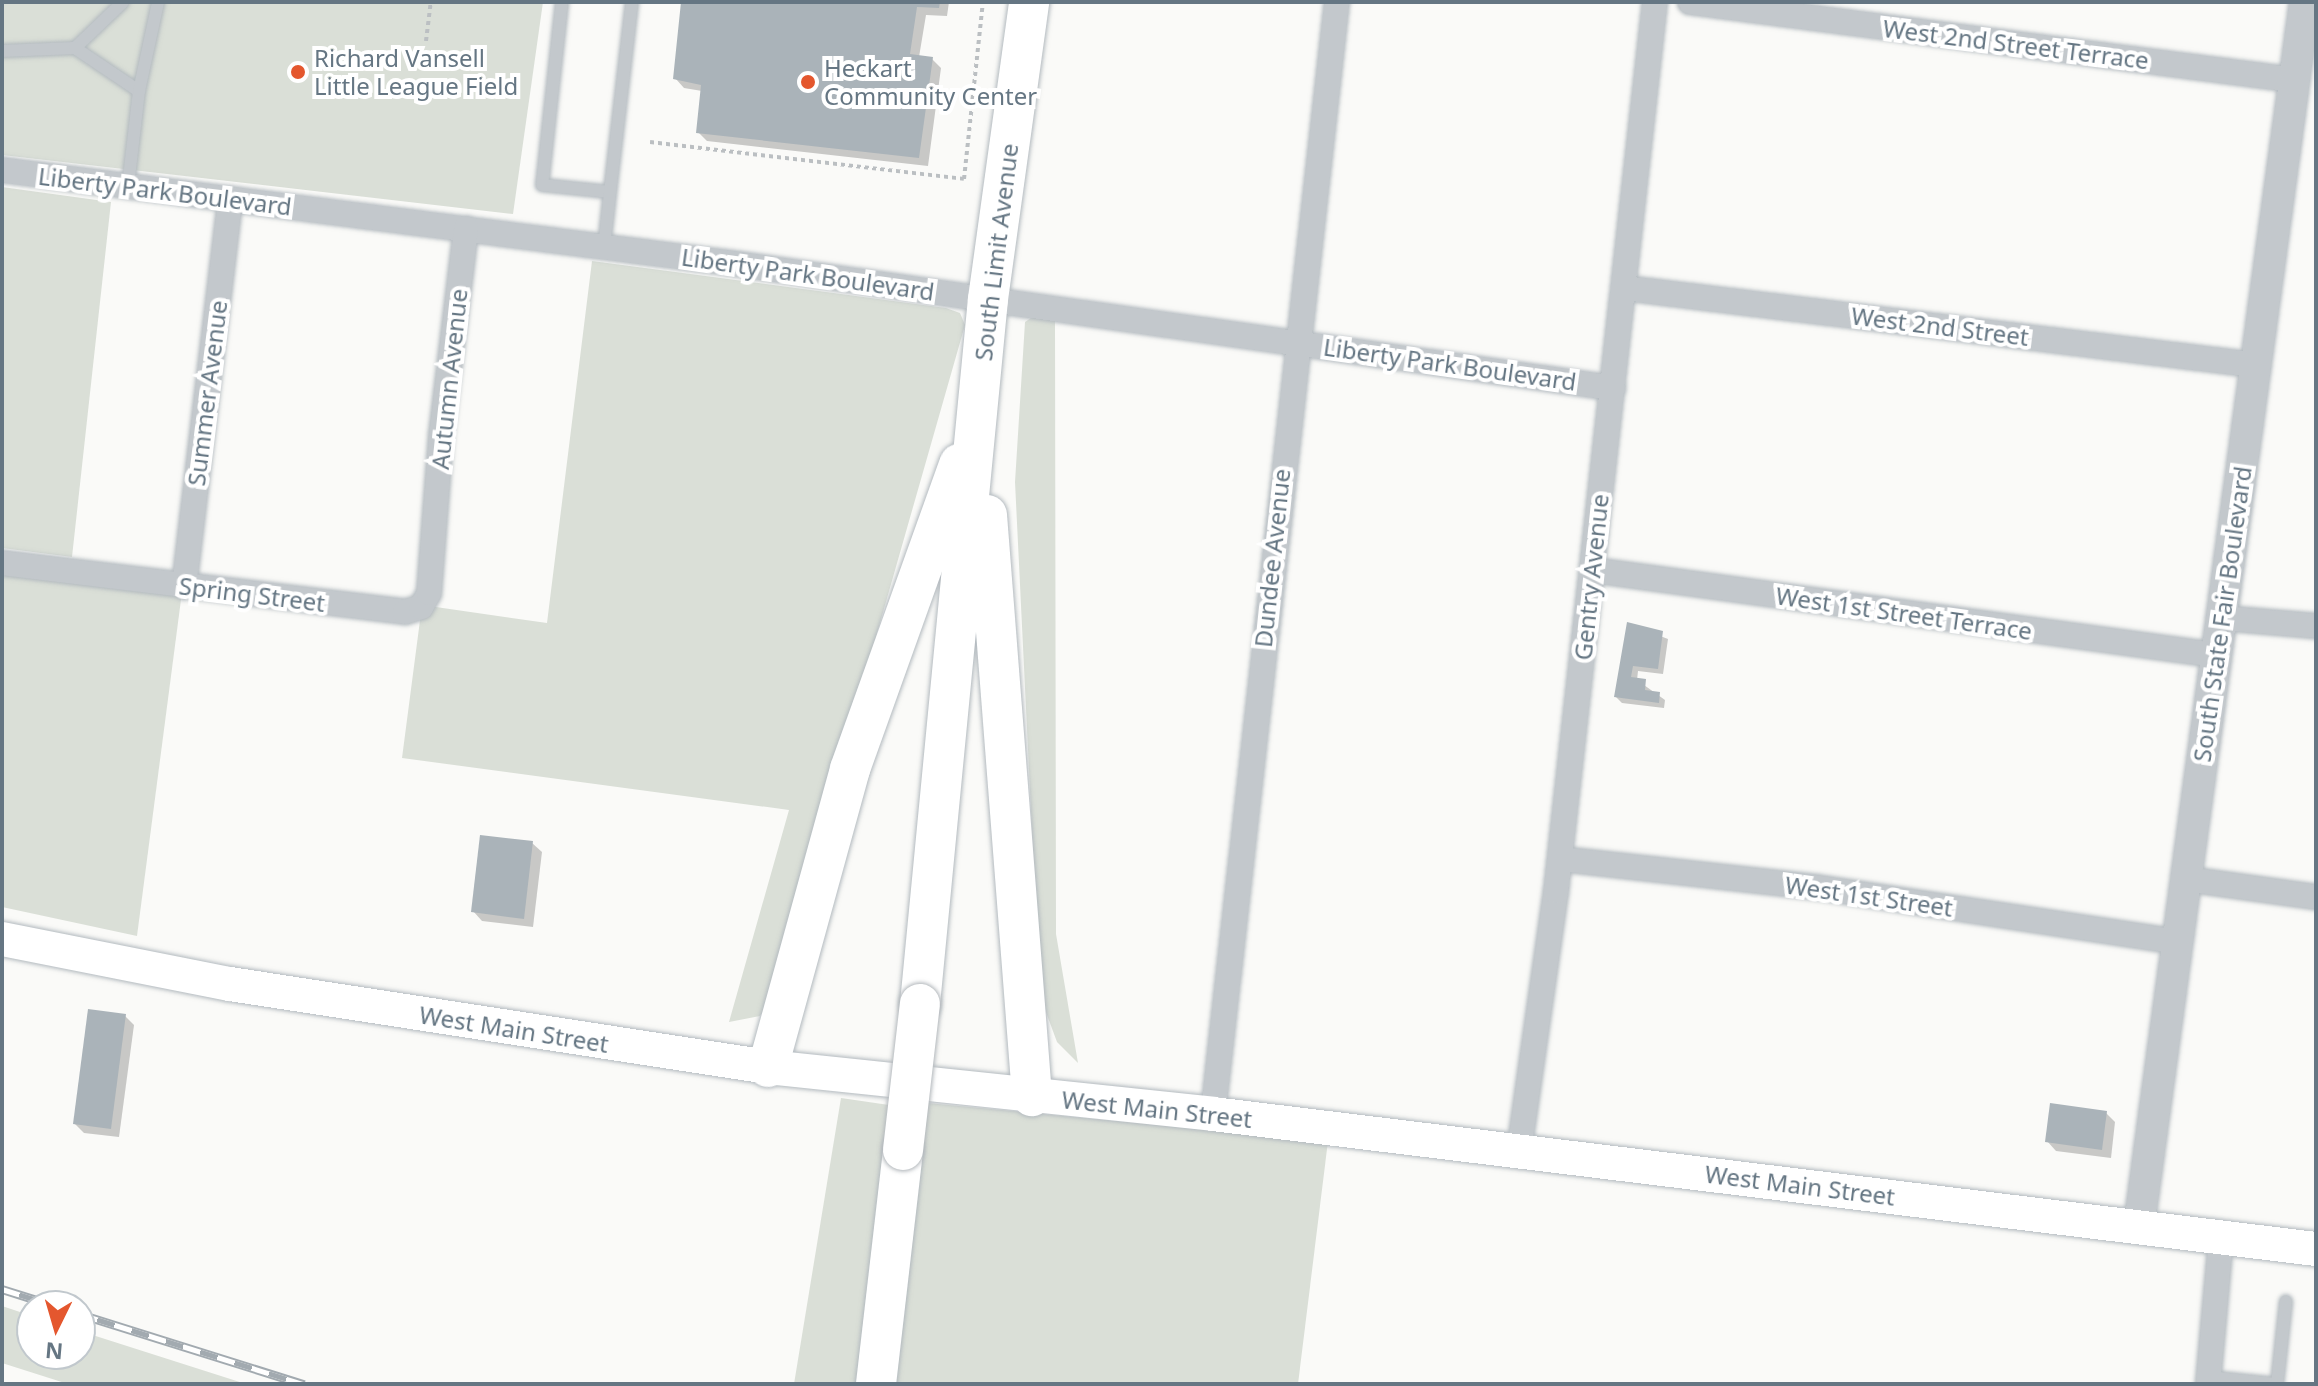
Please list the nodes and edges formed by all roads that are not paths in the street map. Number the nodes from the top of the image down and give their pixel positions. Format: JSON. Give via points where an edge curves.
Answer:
{"nodes":[{"id":1,"x":123,"y":2,"type":"edge"},
{"id":2,"x":158,"y":2,"type":"edge"},
{"id":3,"x":562,"y":2,"type":"edge"},
{"id":4,"x":632,"y":2,"type":"edge"},
{"id":5,"x":1029,"y":2,"type":"edge"},
{"id":6,"x":1337,"y":2,"type":"edge"},
{"id":7,"x":1655,"y":2,"type":"edge"},
{"id":8,"x":1690,"y":2,"type":"edge"},
{"id":9,"x":2305,"y":2,"type":"edge"},
{"id":10,"x":75,"y":48,"type":"junction"},
{"id":11,"x":2,"y":51,"type":"edge"},
{"id":12,"x":2295,"y":80,"type":"junction"},
{"id":13,"x":139,"y":91,"type":"junction"},
{"id":14,"x":2,"y":170,"type":"edge"},
{"id":15,"x":128,"y":186,"type":"junction"},
{"id":16,"x":610,"y":192,"type":"junction"},
{"id":17,"x":230,"y":199,"type":"junction"},
{"id":18,"x":466,"y":229,"type":"junction"},
{"id":19,"x":604,"y":247,"type":"junction"},
{"id":20,"x":1624,"y":288,"type":"junction"},
{"id":21,"x":988,"y":299,"type":"junction"},
{"id":22,"x":1296,"y":343,"type":"junction"},
{"id":23,"x":2256,"y":365,"type":"junction"},
{"id":24,"x":1613,"y":388,"type":"junction"},
{"id":25,"x":979,"y":408,"type":"junction"},
{"id":26,"x":434,"y":529,"type":"joint"},
{"id":27,"x":2,"y":563,"type":"edge"},
{"id":28,"x":1592,"y":570,"type":"junction"},
{"id":29,"x":184,"y":587,"type":"junction"},
{"id":30,"x":2222,"y":618,"type":"junction"},
{"id":31,"x":2316,"y":626,"type":"edge"},
{"id":32,"x":2216,"y":655,"type":"junction"},
{"id":33,"x":1560,"y":859,"type":"junction"},
{"id":34,"x":2186,"y":879,"type":"junction"},
{"id":35,"x":2316,"y":897,"type":"edge"},
{"id":36,"x":2,"y":939,"type":"edge"},
{"id":37,"x":2178,"y":942,"type":"junction"},
{"id":38,"x":768,"y":1067,"type":"junction"},
{"id":39,"x":1032,"y":1096,"type":"junction"},
{"id":40,"x":1213,"y":1114,"type":"junction"},
{"id":41,"x":1519,"y":1151,"type":"junction"},
{"id":42,"x":2139,"y":1226,"type":"junction"},
{"id":43,"x":2221,"y":1237,"type":"junction"},
{"id":44,"x":2316,"y":1249,"type":"edge"},
{"id":45,"x":2286,"y":1301,"type":"dead end"},
{"id":46,"x":2208,"y":1380,"type":"edge"},
{"id":47,"x":876,"y":1384,"type":"edge"},
{"id":48,"x":2277,"y":1384,"type":"edge"}],
"edges":[{"from":1,"to":10,"type":"lane"},
{"from":2,"to":13,"type":"lane"},
{"from":3,"to":16,"type":"lane","via":[[542,185]]},
{"from":4,"to":16,"type":"lane"},
{"from":5,"to":21,"type":"highway","name":"South Limit Avenue"},
{"from":6,"to":22,"type":"street","name":"Dundee Avenue"},
{"from":7,"to":20,"type":"street","name":"Gentry Avenue"},
{"from":8,"to":12,"type":"street","name":"West 2nd Street Terrace"},
{"from":9,"to":12,"type":"street","name":"South State Fair Boulevard"},
{"from":10,"to":11,"type":"lane"},
{"from":10,"to":13,"type":"lane"},
{"from":12,"to":23,"type":"street","name":"South State Fair Boulevard"},
{"from":13,"to":15,"type":"lane"},
{"from":14,"to":15,"type":"street","name":"Liberty Park Boulevard"},
{"from":15,"to":17,"type":"street","name":"Liberty Park Boulevard"},
{"from":16,"to":19,"type":"lane"},
{"from":17,"to":18,"type":"street","name":"Liberty Park Boulevard"},
{"from":17,"to":29,"type":"street","name":"Summer Avenue"},
{"from":18,"to":19,"type":"street","name":"Liberty Park Boulevard"},
{"from":18,"to":26,"type":"street","name":"Autumn Avenue"},
{"from":19,"to":21,"type":"street","name":"Liberty Park Boulevard"},
{"from":20,"to":23,"type":"street","name":"West 2nd Street"},
{"from":20,"to":24,"type":"street","name":"Gentry Avenue"},
{"from":21,"to":22,"type":"street","name":"Liberty Park Boulevard"},
{"from":21,"to":25,"type":"highway","name":"South Limit Avenue"},
{"from":22,"to":24,"type":"street","name":"Liberty Park Boulevard"},
{"from":22,"to":40,"type":"street","name":"Dundee Avenue"},
{"from":23,"to":30,"type":"street","name":"South State Fair Boulevard"},
{"from":24,"to":28,"type":"street","name":"Gentry Avenue"},
{"from":25,"to":38,"type":"highway","via":[[850,769]]},
{"from":25,"to":39,"type":"highway"},
{"from":25,"to":47,"type":"highway","bridge":true},
{"from":26,"to":29,"type":"street","name":"Spring Street","via":[[429,593],[413,611]]},
{"from":27,"to":29,"type":"street","name":"Spring Street"},
{"from":28,"to":32,"type":"street","name":"West 1st Street Terrace"},
{"from":28,"to":33,"type":"street","name":"Gentry Avenue"},
{"from":30,"to":31,"type":"street"},
{"from":30,"to":32,"type":"street","name":"South State Fair Boulevard"},
{"from":32,"to":34,"type":"street","name":"South State Fair Boulevard"},
{"from":33,"to":37,"type":"street","name":"West 1st Street","via":[[1815,887]]},
{"from":33,"to":41,"type":"street","name":"Gentry Avenue"},
{"from":34,"to":35,"type":"street"},
{"from":34,"to":37,"type":"street","name":"South State Fair Boulevard"},
{"from":36,"to":38,"type":"main road","name":"West Main Street","via":[[230,984]]},
{"from":37,"to":42,"type":"street","name":"South State Fair Boulevard"},
{"from":38,"to":39,"type":"main road","name":"West Main Street"},
{"from":39,"to":40,"type":"main road","name":"West Main Street"},
{"from":40,"to":41,"type":"main road","name":"West Main Street"},
{"from":41,"to":42,"type":"main road","name":"West Main Street"},
{"from":42,"to":43,"type":"main road","name":"West Main Street"},
{"from":43,"to":44,"type":"main road","name":"West Main Street"},
{"from":43,"to":46,"type":"street"},
{"from":45,"to":48,"type":"lane"},
{"from":46,"to":48,"type":"lane"}]}
